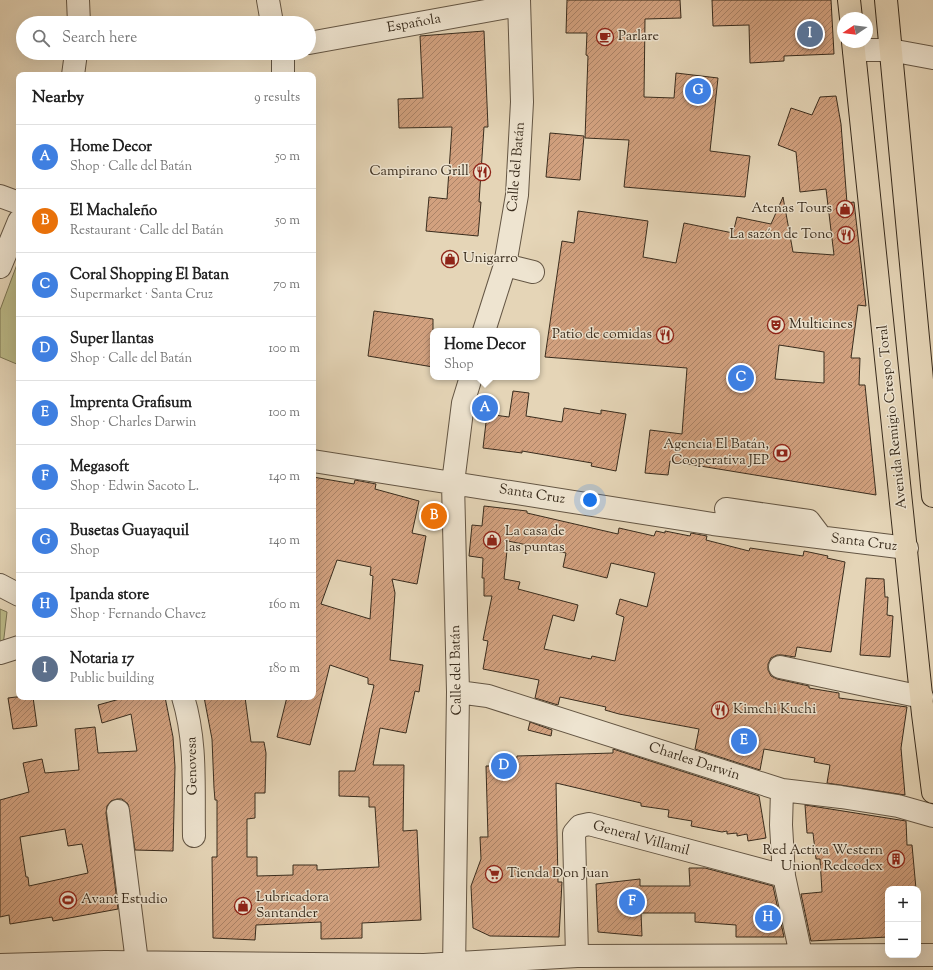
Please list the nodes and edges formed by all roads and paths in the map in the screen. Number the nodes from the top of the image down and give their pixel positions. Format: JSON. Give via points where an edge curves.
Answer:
{"nodes":[{"id":1,"x":78,"y":0,"type":"edge"},
{"id":2,"x":268,"y":0,"type":"edge"},
{"id":3,"x":849,"y":0,"type":"edge"},
{"id":4,"x":886,"y":0,"type":"edge"},
{"id":5,"x":519,"y":2,"type":"edge"},
{"id":6,"x":850,"y":12,"type":"edge"},
{"id":7,"x":79,"y":16,"type":"edge"},
{"id":8,"x":271,"y":16,"type":"edge"},
{"id":9,"x":316,"y":42,"type":"edge"},
{"id":10,"x":853,"y":48,"type":"edge"},
{"id":11,"x":872,"y":48,"type":"edge"},
{"id":12,"x":890,"y":50,"type":"junction"},
{"id":13,"x":933,"y":58,"type":"edge"},
{"id":14,"x":75,"y":60,"type":"edge"},
{"id":15,"x":284,"y":60,"type":"edge"},
{"id":16,"x":73,"y":72,"type":"edge"},
{"id":17,"x":283,"y":72,"type":"edge"},
{"id":18,"x":0,"y":196,"type":"edge"},
{"id":19,"x":16,"y":202,"type":"edge"},
{"id":20,"x":16,"y":229,"type":"edge"},
{"id":21,"x":505,"y":265,"type":"junction"},
{"id":22,"x":0,"y":267,"type":"edge"},
{"id":23,"x":533,"y":272,"type":"dead end"},
{"id":24,"x":485,"y":328,"type":"edge"},
{"id":25,"x":470,"y":380,"type":"edge"},
{"id":26,"x":930,"y":442,"type":"edge"},
{"id":27,"x":316,"y":461,"type":"edge"},
{"id":28,"x":453,"y":483,"type":"junction"},
{"id":29,"x":933,"y":496,"type":"edge"},
{"id":30,"x":726,"y":509,"type":"dead end"},
{"id":31,"x":822,"y":538,"type":"junction"},
{"id":32,"x":907,"y":548,"type":"junction"},
{"id":33,"x":0,"y":585,"type":"edge"},
{"id":34,"x":16,"y":593,"type":"edge"},
{"id":35,"x":16,"y":648,"type":"edge"},
{"id":36,"x":0,"y":653,"type":"edge"},
{"id":37,"x":780,"y":667,"type":"dead end"},
{"id":38,"x":458,"y":692,"type":"junction"},
{"id":39,"x":922,"y":698,"type":"junction"},
{"id":40,"x":184,"y":700,"type":"edge"},
{"id":41,"x":782,"y":790,"type":"junction"},
{"id":42,"x":933,"y":792,"type":"edge"},
{"id":43,"x":118,"y":811,"type":"dead end"},
{"id":44,"x":933,"y":816,"type":"edge"},
{"id":45,"x":194,"y":836,"type":"dead end"},
{"id":46,"x":784,"y":876,"type":"junction"},
{"id":47,"x":0,"y":953,"type":"edge"},
{"id":48,"x":801,"y":955,"type":"junction"},
{"id":49,"x":933,"y":955,"type":"edge"},
{"id":50,"x":577,"y":956,"type":"junction"},
{"id":51,"x":137,"y":962,"type":"junction"},
{"id":52,"x":37,"y":963,"type":"junction"},
{"id":53,"x":727,"y":963,"type":"edge"},
{"id":54,"x":0,"y":965,"type":"edge"},
{"id":55,"x":454,"y":967,"type":"edge"}],
"edges":[{"from":1,"to":7,"type":"street"},
{"from":2,"to":8,"type":"street"},
{"from":3,"to":6,"type":"main road"},
{"from":4,"to":12,"type":"main road"},
{"from":5,"to":9,"type":"street","name":"Española"},
{"from":5,"to":21,"type":"street","name":"Calle del Batán","via":[[522,110],[517,195]]},
{"from":10,"to":32,"type":"main road","name":"Avenida Remigio Crespo Toral"},
{"from":11,"to":12,"type":"street"},
{"from":12,"to":13,"type":"street"},
{"from":12,"to":26,"type":"main road"},
{"from":14,"to":16,"type":"street"},
{"from":15,"to":17,"type":"street"},
{"from":18,"to":19,"type":"street"},
{"from":20,"to":22,"type":"street"},
{"from":21,"to":23,"type":"street"},
{"from":21,"to":24,"type":"street","name":"Calle del Batán"},
{"from":25,"to":28,"type":"street","name":"Calle del Batán","via":[[463,402]]},
{"from":26,"to":29,"type":"main road"},
{"from":27,"to":28,"type":"street","name":"Santa Cruz"},
{"from":28,"to":31,"type":"street","name":"Santa Cruz","via":[[713,524]]},
{"from":28,"to":38,"type":"street","name":"Calle del Batán"},
{"from":30,"to":31,"type":"street","name":"Santa Cruz","via":[[808,521]]},
{"from":31,"to":32,"type":"street","name":"Santa Cruz"},
{"from":32,"to":39,"type":"main road","name":"Avenida Remigio Crespo Toral"},
{"from":33,"to":34,"type":"street"},
{"from":35,"to":36,"type":"street"},
{"from":37,"to":39,"type":"street"},
{"from":38,"to":41,"type":"street","name":"Charles Darwin","via":[[488,696]]},
{"from":38,"to":55,"type":"street","name":"Calle del Batán"},
{"from":39,"to":42,"type":"main road","name":"Avenida Remigio Crespo Toral"},
{"from":40,"to":45,"type":"street","name":"Genovesa","via":[[192,728]]},
{"from":41,"to":44,"type":"street","name":"Charles Darwin","via":[[884,804],[917,810]]},
{"from":41,"to":46,"type":"street"},
{"from":43,"to":51,"type":"street"},
{"from":46,"to":48,"type":"street"},
{"from":46,"to":50,"type":"street","name":"General Villamil","via":[[590,824],[580,826],[574,833]]},
{"from":47,"to":52,"type":"street"},
{"from":48,"to":49,"type":"street"},
{"from":48,"to":53,"type":"street"},
{"from":50,"to":53,"type":"street"},
{"from":50,"to":55,"type":"street"},
{"from":51,"to":52,"type":"street"},
{"from":51,"to":55,"type":"street"},
{"from":52,"to":54,"type":"street"}]}
